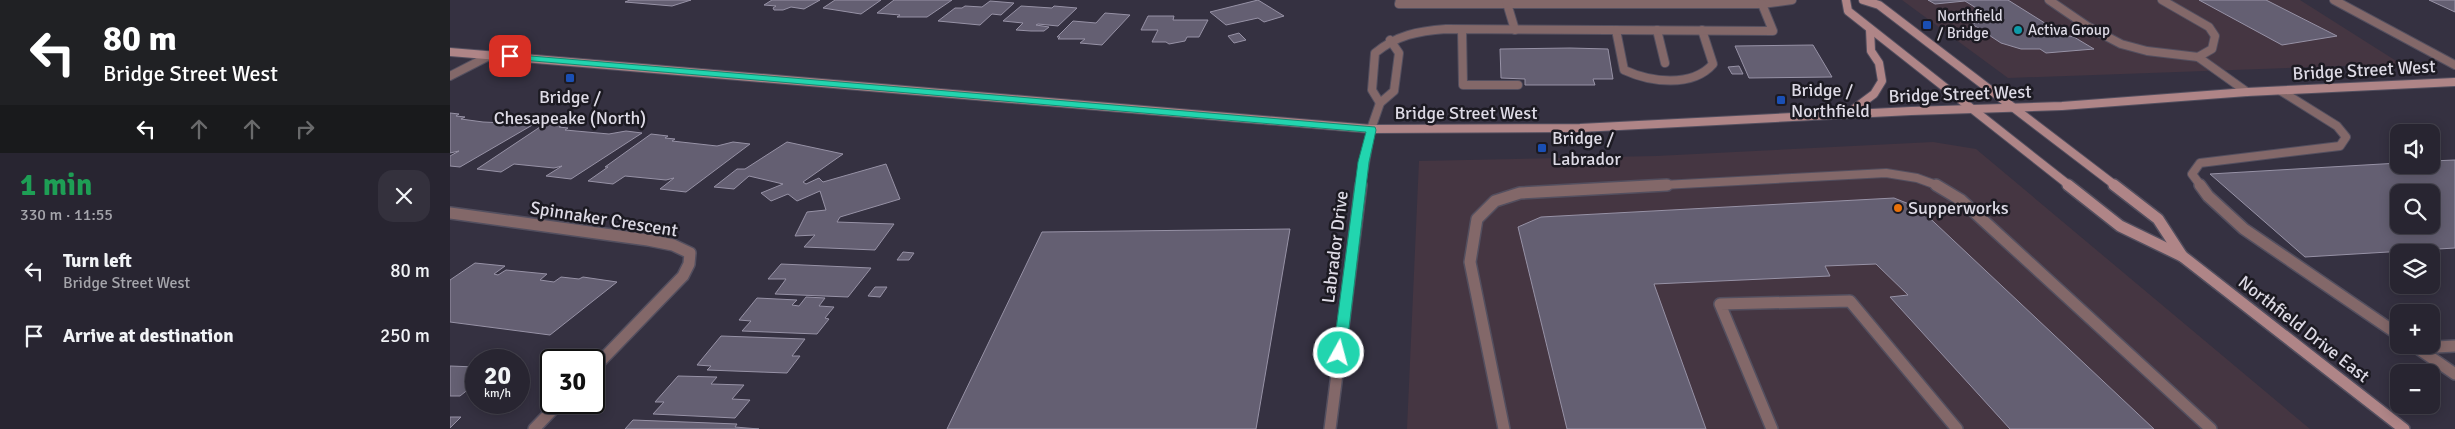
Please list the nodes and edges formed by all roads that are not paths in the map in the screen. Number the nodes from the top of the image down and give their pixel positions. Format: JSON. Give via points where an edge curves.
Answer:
{"nodes":[{"id":1,"x":1400,"y":0,"type":"edge"},
{"id":2,"x":1792,"y":0,"type":"edge"},
{"id":3,"x":1846,"y":0,"type":"edge"},
{"id":4,"x":1863,"y":0,"type":"edge"},
{"id":5,"x":2049,"y":0,"type":"edge"},
{"id":6,"x":2162,"y":0,"type":"edge"},
{"id":7,"x":2334,"y":0,"type":"edge"},
{"id":8,"x":1456,"y":2,"type":"edge"},
{"id":9,"x":1506,"y":2,"type":"edge"},
{"id":10,"x":1762,"y":4,"type":"junction"},
{"id":11,"x":1870,"y":29,"type":"junction"},
{"id":12,"x":1462,"y":30,"type":"junction"},
{"id":13,"x":1515,"y":30,"type":"junction"},
{"id":14,"x":1616,"y":30,"type":"junction"},
{"id":15,"x":1657,"y":30,"type":"junction"},
{"id":16,"x":1702,"y":30,"type":"junction"},
{"id":17,"x":1390,"y":40,"type":"junction"},
{"id":18,"x":450,"y":52,"type":"edge"},
{"id":19,"x":491,"y":55,"type":"junction"},
{"id":20,"x":2198,"y":57,"type":"junction"},
{"id":21,"x":1665,"y":63,"type":"dead end"},
{"id":22,"x":2455,"y":66,"type":"edge"},
{"id":23,"x":450,"y":76,"type":"edge"},
{"id":24,"x":2455,"y":82,"type":"edge"},
{"id":25,"x":1518,"y":85,"type":"dead end"},
{"id":26,"x":2282,"y":91,"type":"junction"},
{"id":27,"x":2247,"y":92,"type":"junction"},
{"id":28,"x":1380,"y":103,"type":"junction"},
{"id":29,"x":2015,"y":108,"type":"junction"},
{"id":30,"x":1974,"y":109,"type":"junction"},
{"id":31,"x":1846,"y":115,"type":"junction"},
{"id":32,"x":1371,"y":130,"type":"junction"},
{"id":33,"x":450,"y":214,"type":"edge"},
{"id":34,"x":2182,"y":256,"type":"junction"},
{"id":35,"x":2390,"y":329,"type":"edge"},
{"id":36,"x":2440,"y":346,"type":"edge"},
{"id":37,"x":2455,"y":346,"type":"edge"},
{"id":38,"x":2426,"y":354,"type":"edge"},
{"id":39,"x":605,"y":357,"type":"edge"},
{"id":40,"x":2455,"y":374,"type":"edge"},
{"id":41,"x":548,"y":414,"type":"edge"},
{"id":42,"x":534,"y":429,"type":"edge"},
{"id":43,"x":1330,"y":429,"type":"edge"},
{"id":44,"x":1504,"y":429,"type":"edge"},
{"id":45,"x":1772,"y":429,"type":"edge"},
{"id":46,"x":1957,"y":429,"type":"edge"},
{"id":47,"x":2211,"y":429,"type":"edge"},
{"id":48,"x":2404,"y":429,"type":"edge"}],
"edges":[{"from":1,"to":8,"type":"street","via":[[1400,4]]},
{"from":2,"to":10,"type":"street"},
{"from":3,"to":11,"type":"main road","name":"Northfield Drive East","via":[[1848,11]]},
{"from":4,"to":29,"type":"main road","name":"Northfield Drive East","via":[[1879,6]]},
{"from":5,"to":20,"type":"street","via":[[2121,44],[2147,51]]},
{"from":6,"to":20,"type":"street","via":[[2209,27],[2215,36],[2212,49]]},
{"from":7,"to":22,"type":"street"},
{"from":8,"to":9,"type":"street"},
{"from":9,"to":10,"type":"street"},
{"from":9,"to":13,"type":"street"},
{"from":10,"to":16,"type":"street","via":[[1773,31]]},
{"from":11,"to":30,"type":"main road","name":"Northfield Drive East"},
{"from":11,"to":31,"type":"main road","via":[[1871,51],[1880,64],[1880,89]]},
{"from":12,"to":13,"type":"street"},
{"from":12,"to":17,"type":"street","via":[[1405,33]]},
{"from":12,"to":25,"type":"street","via":[[1463,85]]},
{"from":13,"to":14,"type":"street"},
{"from":14,"to":15,"type":"street"},
{"from":14,"to":16,"type":"street","via":[[1624,70],[1645,79],[1661,80],[1697,76],[1710,70],[1713,64]]},
{"from":15,"to":16,"type":"street"},
{"from":15,"to":21,"type":"street"},
{"from":17,"to":28,"type":"street","via":[[1375,53],[1372,90]]},
{"from":17,"to":28,"type":"street","via":[[1399,53],[1394,91]]},
{"from":18,"to":19,"type":"main road","name":"Bridge Street West"},
{"from":19,"to":23,"type":"street"},
{"from":19,"to":32,"type":"main road","name":"Bridge Street West"},
{"from":20,"to":27,"type":"street"},
{"from":24,"to":26,"type":"main road","name":"Bridge Street West"},
{"from":26,"to":27,"type":"main road","name":"Bridge Street West"},
{"from":26,"to":35,"type":"street","via":[[2338,126],[2346,137],[2340,146],[2200,163],[2192,174],[2208,196],[2244,229]]},
{"from":27,"to":29,"type":"main road","name":"Bridge Street West"},
{"from":28,"to":32,"type":"street","name":"Labrador Drive"},
{"from":29,"to":30,"type":"main road","name":"Bridge Street West"},
{"from":29,"to":34,"type":"main road","name":"Northfield Drive East","via":[[2158,219]]},
{"from":30,"to":31,"type":"main road","name":"Bridge Street West"},
{"from":30,"to":34,"type":"main road","name":"Northfield Drive East","via":[[2120,226]]},
{"from":31,"to":32,"type":"main road","name":"Bridge Street West","via":[[1580,128]]},
{"from":32,"to":43,"type":"street","name":"Labrador Drive","via":[[1364,162]]},
{"from":33,"to":39,"type":"street","name":"Spinnaker Crescent","via":[[648,240],[673,245],[690,253],[683,276]]},
{"from":34,"to":48,"type":"main road","name":"Northfield Drive East"},
{"from":36,"to":37,"type":"street"},
{"from":38,"to":40,"type":"street"},
{"from":41,"to":42,"type":"street"},
{"from":44,"to":47,"type":"street","via":[[1470,262],[1477,219],[1495,201],[1520,193],[1886,173],[1915,175],[1942,186],[1961,200]]},
{"from":45,"to":46,"type":"street","via":[[1720,304],[1850,301]]}]}
